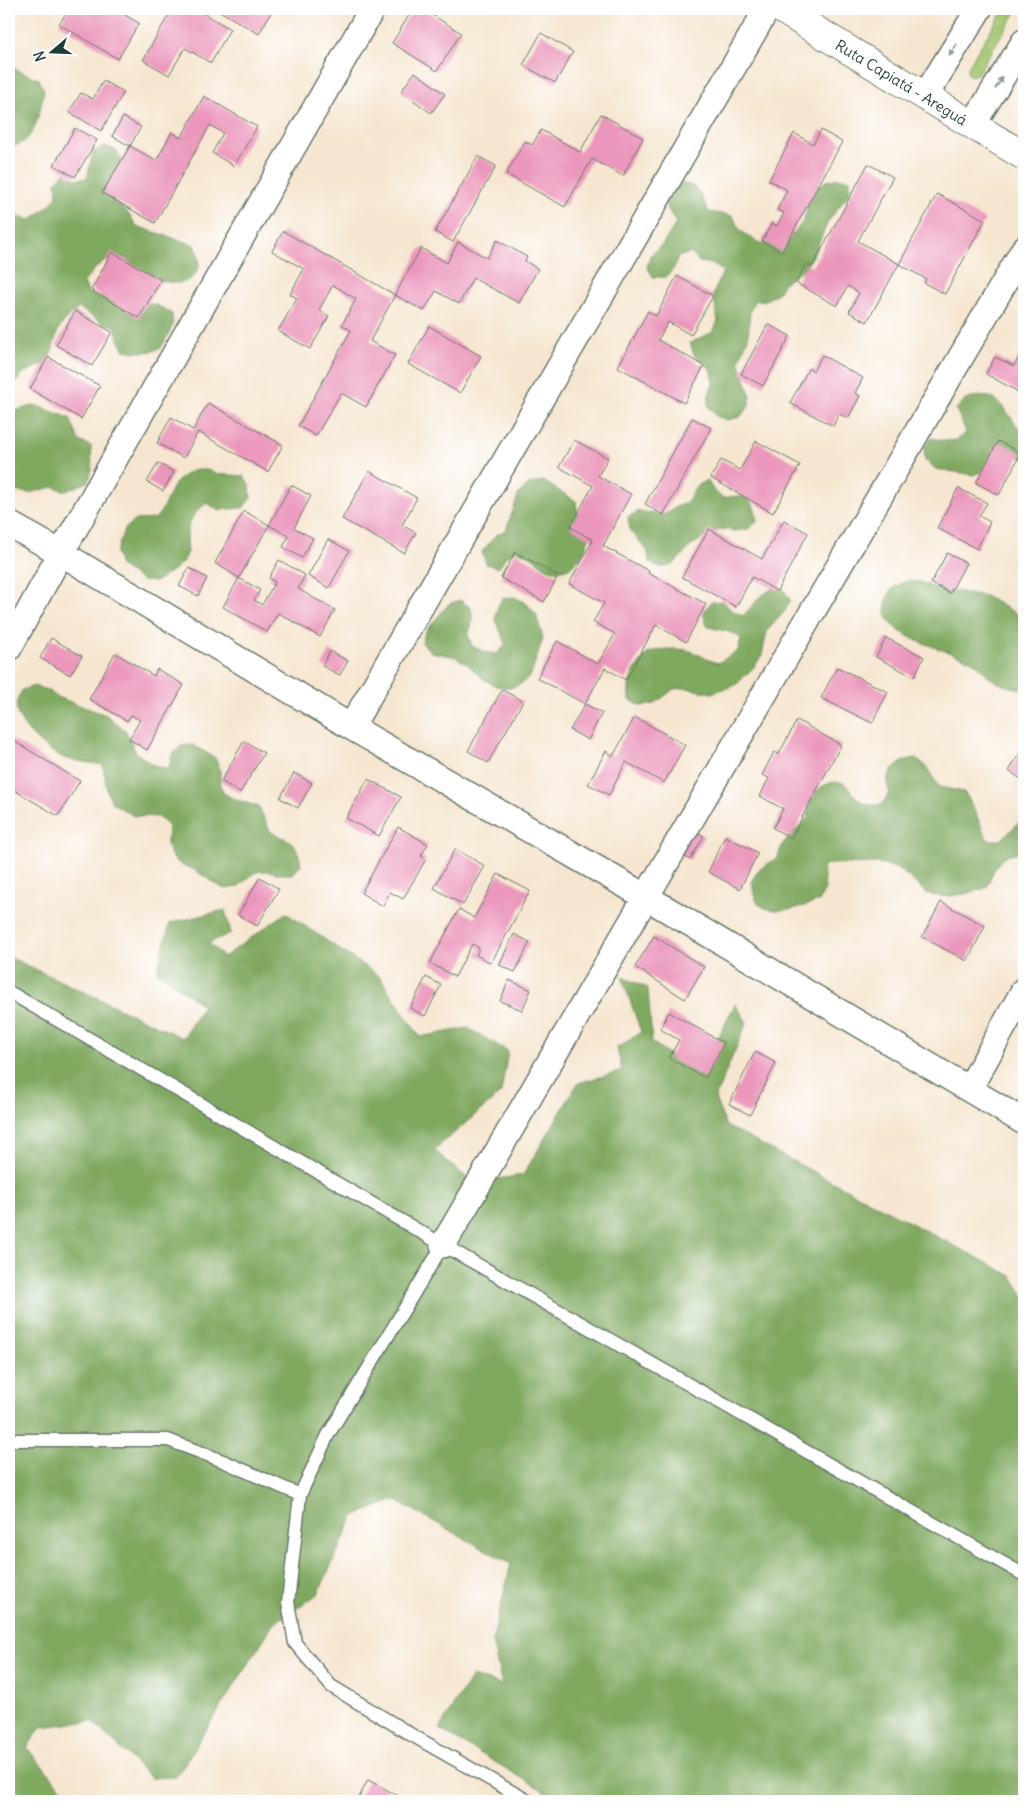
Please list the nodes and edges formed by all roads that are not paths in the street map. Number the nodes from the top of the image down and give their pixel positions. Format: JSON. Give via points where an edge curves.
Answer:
{"nodes":[{"id":1,"x":372,"y":9,"type":"edge"},
{"id":2,"x":767,"y":9,"type":"edge"},
{"id":3,"x":781,"y":9,"type":"edge"},
{"id":4,"x":979,"y":9,"type":"edge"},
{"id":5,"x":1024,"y":42,"type":"edge"},
{"id":6,"x":925,"y":96,"type":"junction"},
{"id":7,"x":973,"y":124,"type":"junction"},
{"id":8,"x":1024,"y":156,"type":"edge"},
{"id":9,"x":1024,"y":249,"type":"edge"},
{"id":10,"x":9,"y":524,"type":"edge"},
{"id":11,"x":61,"y":553,"type":"junction"},
{"id":12,"x":9,"y":648,"type":"edge"},
{"id":13,"x":351,"y":727,"type":"junction"},
{"id":14,"x":646,"y":897,"type":"junction"},
{"id":15,"x":1024,"y":990,"type":"edge"},
{"id":16,"x":9,"y":992,"type":"edge"},
{"id":17,"x":969,"y":1089,"type":"junction"},
{"id":18,"x":1024,"y":1122,"type":"edge"},
{"id":19,"x":443,"y":1245,"type":"junction"},
{"id":20,"x":9,"y":1440,"type":"edge"},
{"id":21,"x":300,"y":1495,"type":"junction"},
{"id":22,"x":1024,"y":1575,"type":"edge"},
{"id":23,"x":528,"y":1801,"type":"edge"}],
"edges":[{"from":1,"to":11,"type":"street"},
{"from":2,"to":13,"type":"street"},
{"from":3,"to":6,"type":"main road","name":"Ruta Capiatá - Areguá"},
{"from":4,"to":6,"type":"street","one_way":true},
{"from":7,"to":5,"type":"street","one_way":true},
{"from":6,"to":7,"type":"main road","name":"Ruta Capiatá - Areguá"},
{"from":7,"to":8,"type":"main road","name":"Ruta Capiatá - Areguá"},
{"from":9,"to":14,"type":"street"},
{"from":10,"to":11,"type":"street"},
{"from":11,"to":12,"type":"street"},
{"from":11,"to":13,"type":"street"},
{"from":13,"to":14,"type":"street"},
{"from":14,"to":17,"type":"street"},
{"from":14,"to":19,"type":"street"},
{"from":15,"to":17,"type":"street"},
{"from":16,"to":19,"type":"lane"},
{"from":17,"to":18,"type":"street"},
{"from":19,"to":21,"type":"lane","via":[[328,1435]]},
{"from":19,"to":22,"type":"lane"},
{"from":20,"to":21,"type":"lane","via":[[168,1440]]},
{"from":21,"to":23,"type":"lane","via":[[288,1602],[295,1643],[331,1686]]}]}
